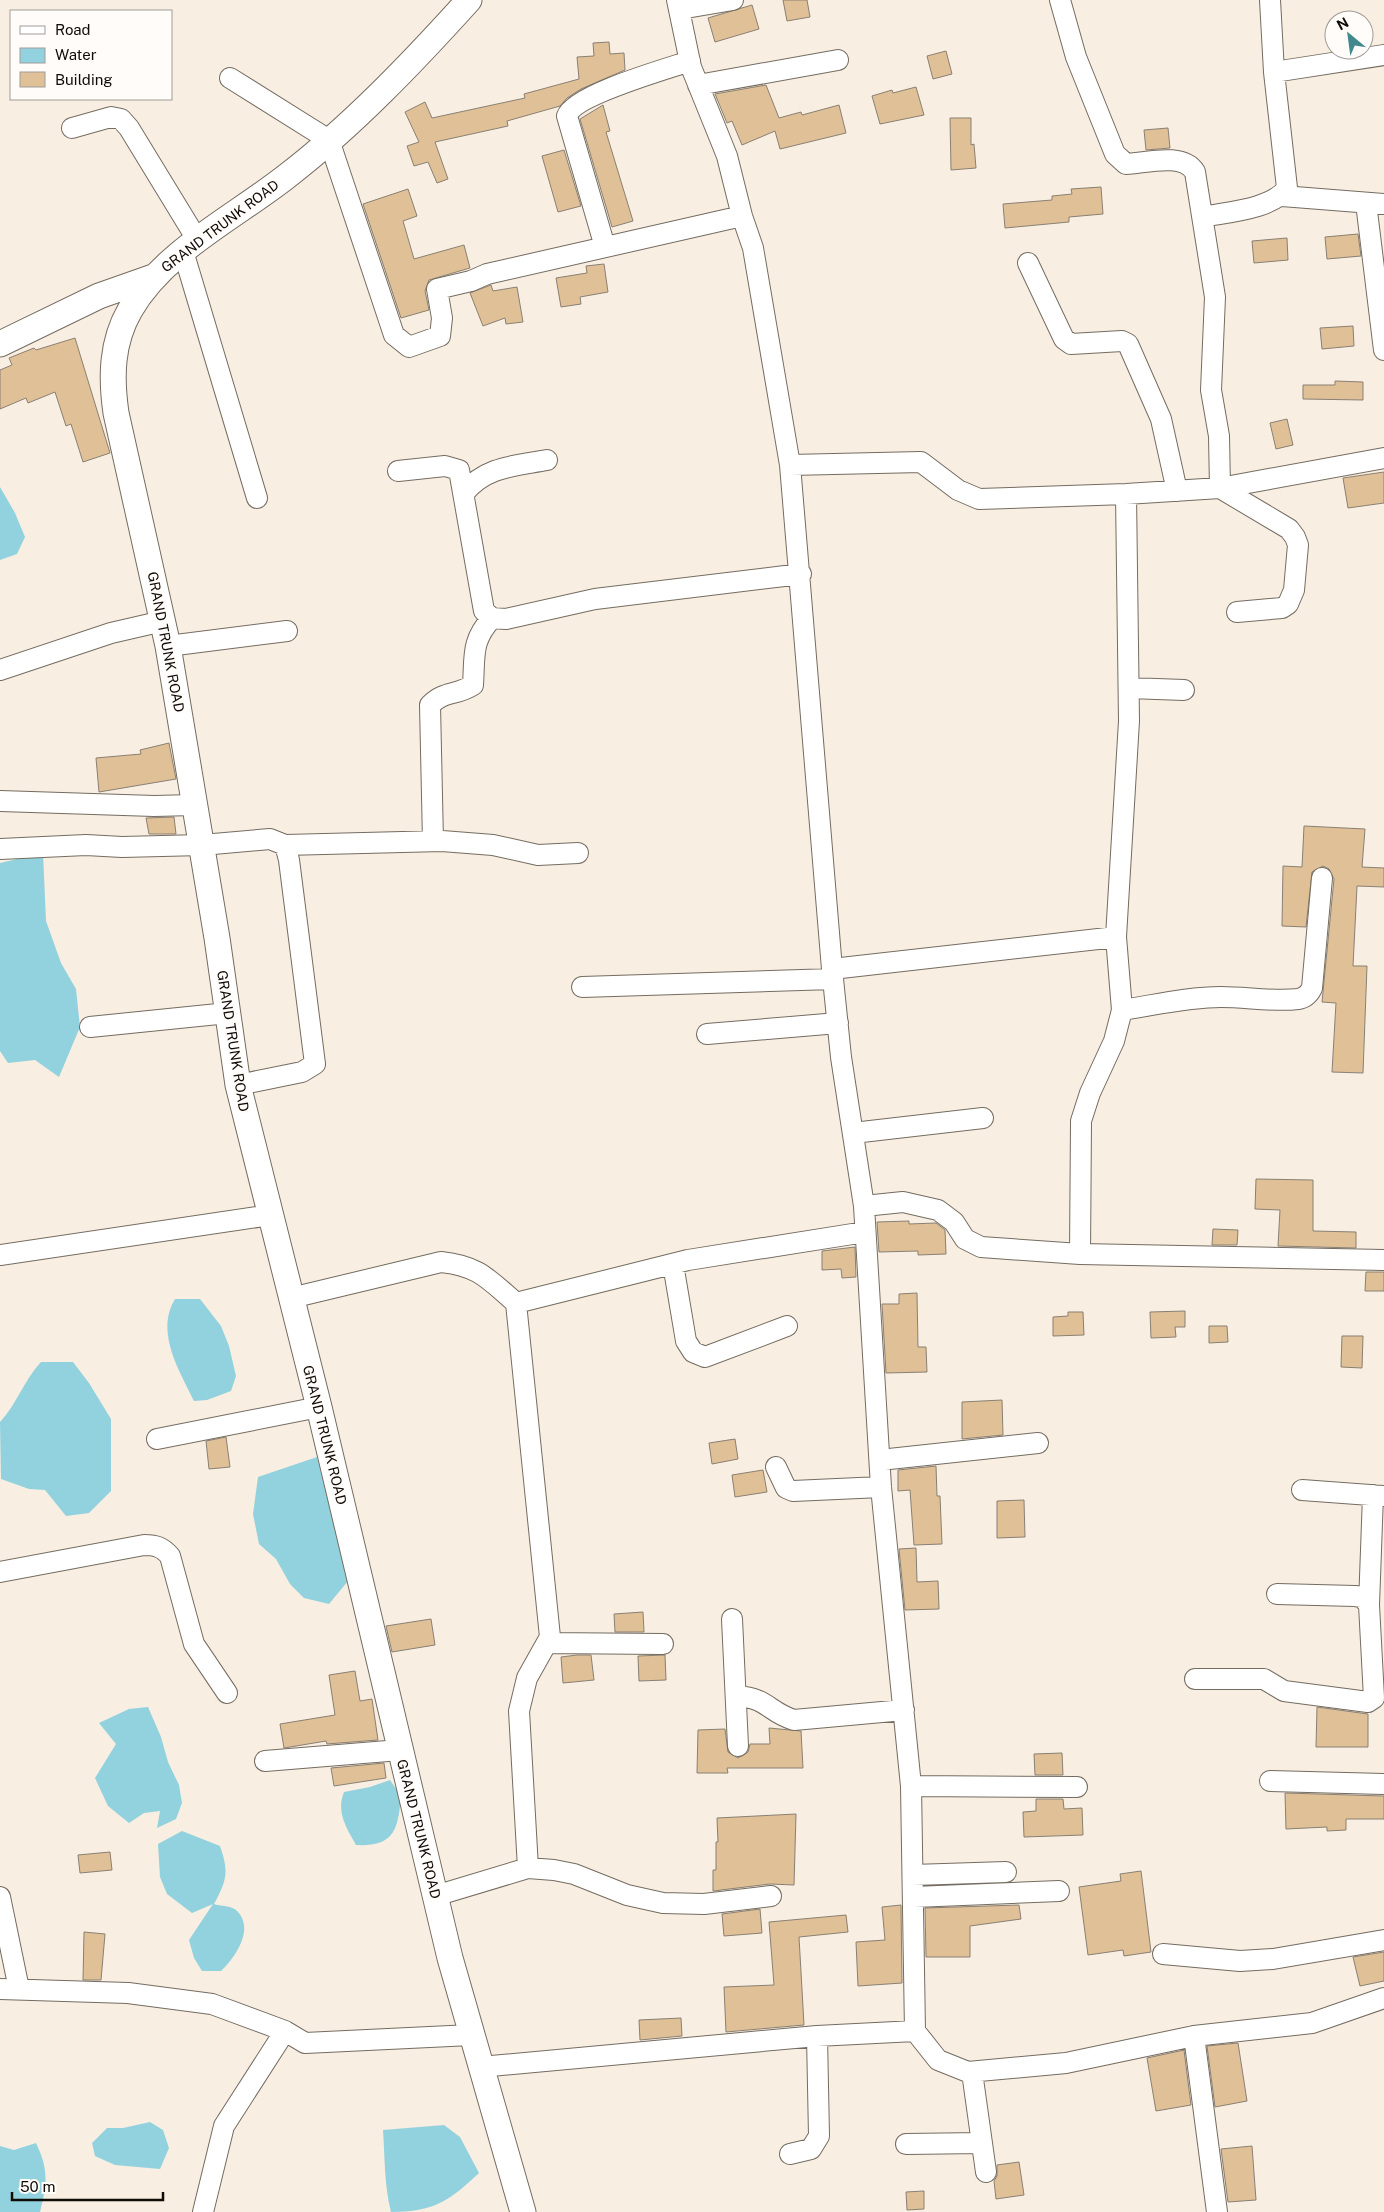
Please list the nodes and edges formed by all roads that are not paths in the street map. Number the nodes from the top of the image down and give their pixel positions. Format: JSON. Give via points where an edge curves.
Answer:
{"nodes":[{"id":1,"x":469,"y":0,"type":"edge"},
{"id":2,"x":734,"y":0,"type":"edge"},
{"id":3,"x":1060,"y":0,"type":"edge"},
{"id":4,"x":1270,"y":0,"type":"edge"},
{"id":5,"x":678,"y":4,"type":"edge"},
{"id":6,"x":1384,"y":55,"type":"edge"},
{"id":7,"x":838,"y":60,"type":"dead end"},
{"id":8,"x":690,"y":61,"type":"junction"},
{"id":9,"x":1274,"y":72,"type":"junction"},
{"id":10,"x":230,"y":78,"type":"dead end"},
{"id":11,"x":698,"y":85,"type":"junction"},
{"id":12,"x":72,"y":128,"type":"dead end"},
{"id":13,"x":329,"y":140,"type":"junction"},
{"id":14,"x":1282,"y":196,"type":"junction"},
{"id":15,"x":1375,"y":204,"type":"edge"},
{"id":16,"x":742,"y":216,"type":"junction"},
{"id":17,"x":1203,"y":217,"type":"junction"},
{"id":18,"x":190,"y":246,"type":"junction"},
{"id":19,"x":605,"y":247,"type":"junction"},
{"id":20,"x":1028,"y":263,"type":"dead end"},
{"id":21,"x":153,"y":277,"type":"junction"},
{"id":22,"x":0,"y":344,"type":"edge"},
{"id":23,"x":1384,"y":350,"type":"edge"},
{"id":24,"x":1384,"y":458,"type":"edge"},
{"id":25,"x":547,"y":460,"type":"dead end"},
{"id":26,"x":790,"y":465,"type":"junction"},
{"id":27,"x":398,"y":471,"type":"dead end"},
{"id":28,"x":1220,"y":488,"type":"junction"},
{"id":29,"x":1177,"y":491,"type":"junction"},
{"id":30,"x":464,"y":493,"type":"junction"},
{"id":31,"x":1126,"y":494,"type":"junction"},
{"id":32,"x":257,"y":498,"type":"dead end"},
{"id":33,"x":801,"y":574,"type":"junction"},
{"id":34,"x":1236,"y":612,"type":"dead end"},
{"id":35,"x":492,"y":618,"type":"junction"},
{"id":36,"x":163,"y":621,"type":"junction"},
{"id":37,"x":287,"y":631,"type":"dead end"},
{"id":38,"x":168,"y":646,"type":"junction"},
{"id":39,"x":0,"y":670,"type":"edge"},
{"id":40,"x":1129,"y":688,"type":"junction"},
{"id":41,"x":1184,"y":690,"type":"dead end"},
{"id":42,"x":0,"y":800,"type":"edge"},
{"id":43,"x":194,"y":805,"type":"junction"},
{"id":44,"x":433,"y":841,"type":"junction"},
{"id":45,"x":202,"y":845,"type":"junction"},
{"id":46,"x":285,"y":845,"type":"junction"},
{"id":47,"x":0,"y":849,"type":"edge"},
{"id":48,"x":578,"y":853,"type":"dead end"},
{"id":49,"x":1322,"y":878,"type":"dead end"},
{"id":50,"x":1116,"y":937,"type":"junction"},
{"id":51,"x":833,"y":974,"type":"junction"},
{"id":52,"x":582,"y":987,"type":"dead end"},
{"id":53,"x":1122,"y":1010,"type":"junction"},
{"id":54,"x":228,"y":1013,"type":"junction"},
{"id":55,"x":838,"y":1023,"type":"junction"},
{"id":56,"x":90,"y":1028,"type":"dead end"},
{"id":57,"x":707,"y":1034,"type":"dead end"},
{"id":58,"x":238,"y":1085,"type":"junction"},
{"id":59,"x":983,"y":1118,"type":"dead end"},
{"id":60,"x":853,"y":1133,"type":"junction"},
{"id":61,"x":864,"y":1206,"type":"junction"},
{"id":62,"x":270,"y":1216,"type":"junction"},
{"id":63,"x":865,"y":1232,"type":"junction"},
{"id":64,"x":1080,"y":1254,"type":"junction"},
{"id":65,"x":0,"y":1256,"type":"edge"},
{"id":66,"x":1384,"y":1260,"type":"edge"},
{"id":67,"x":673,"y":1264,"type":"junction"},
{"id":68,"x":291,"y":1298,"type":"junction"},
{"id":69,"x":516,"y":1302,"type":"junction"},
{"id":70,"x":787,"y":1326,"type":"dead end"},
{"id":71,"x":319,"y":1407,"type":"junction"},
{"id":72,"x":157,"y":1439,"type":"dead end"},
{"id":73,"x":1038,"y":1443,"type":"dead end"},
{"id":74,"x":880,"y":1460,"type":"junction"},
{"id":75,"x":776,"y":1467,"type":"dead end"},
{"id":76,"x":881,"y":1487,"type":"junction"},
{"id":77,"x":1302,"y":1490,"type":"dead end"},
{"id":78,"x":1379,"y":1495,"type":"edge"},
{"id":79,"x":0,"y":1572,"type":"edge"},
{"id":80,"x":1277,"y":1594,"type":"dead end"},
{"id":81,"x":1370,"y":1605,"type":"junction"},
{"id":82,"x":732,"y":1619,"type":"dead end"},
{"id":83,"x":547,"y":1643,"type":"junction"},
{"id":84,"x":663,"y":1644,"type":"dead end"},
{"id":85,"x":1378,"y":1644,"type":"edge"},
{"id":86,"x":1195,"y":1679,"type":"dead end"},
{"id":87,"x":227,"y":1693,"type":"dead end"},
{"id":88,"x":737,"y":1696,"type":"junction"},
{"id":89,"x":904,"y":1710,"type":"junction"},
{"id":90,"x":738,"y":1746,"type":"dead end"},
{"id":91,"x":400,"y":1750,"type":"junction"},
{"id":92,"x":265,"y":1761,"type":"dead end"},
{"id":93,"x":1270,"y":1781,"type":"dead end"},
{"id":94,"x":1384,"y":1784,"type":"edge"},
{"id":95,"x":911,"y":1786,"type":"junction"},
{"id":96,"x":1078,"y":1787,"type":"dead end"},
{"id":97,"x":528,"y":1868,"type":"junction"},
{"id":98,"x":1006,"y":1872,"type":"dead end"},
{"id":99,"x":913,"y":1875,"type":"junction"},
{"id":100,"x":1059,"y":1891,"type":"dead end"},
{"id":101,"x":435,"y":1896,"type":"junction"},
{"id":102,"x":772,"y":1896,"type":"dead end"},
{"id":103,"x":0,"y":1897,"type":"edge"},
{"id":104,"x":914,"y":1897,"type":"junction"},
{"id":105,"x":1384,"y":1940,"type":"edge"},
{"id":106,"x":1163,"y":1954,"type":"dead end"},
{"id":107,"x":9,"y":1989,"type":"edge"},
{"id":108,"x":1384,"y":1998,"type":"edge"},
{"id":109,"x":285,"y":2031,"type":"junction"},
{"id":110,"x":915,"y":2031,"type":"junction"},
{"id":111,"x":471,"y":2035,"type":"junction"},
{"id":112,"x":817,"y":2036,"type":"junction"},
{"id":113,"x":1194,"y":2036,"type":"junction"},
{"id":114,"x":480,"y":2066,"type":"junction"},
{"id":115,"x":972,"y":2072,"type":"junction"},
{"id":116,"x":981,"y":2142,"type":"junction"},
{"id":117,"x":906,"y":2144,"type":"dead end"},
{"id":118,"x":790,"y":2154,"type":"dead end"},
{"id":119,"x":986,"y":2172,"type":"dead end"},
{"id":120,"x":203,"y":2212,"type":"edge"},
{"id":121,"x":523,"y":2212,"type":"edge"},
{"id":122,"x":1217,"y":2212,"type":"edge"}],
"edges":[{"from":1,"to":13,"type":"main road","name":"GRAND TRUNK ROAD"},
{"from":2,"to":5,"type":"street"},
{"from":3,"to":17,"type":"street","via":[[1076,57],[1115,154],[1126,164],[1175,161],[1192,166]]},
{"from":4,"to":9,"type":"street"},
{"from":5,"to":8,"type":"street"},
{"from":6,"to":9,"type":"street"},
{"from":7,"to":11,"type":"street"},
{"from":8,"to":11,"type":"street"},
{"from":8,"to":19,"type":"street","via":[[588,98],[569,110],[567,116]]},
{"from":9,"to":14,"type":"street","via":[[1287,188]]},
{"from":10,"to":13,"type":"street"},
{"from":11,"to":16,"type":"street","via":[[727,156]]},
{"from":12,"to":18,"type":"street","via":[[111,117],[120,119],[129,128]]},
{"from":13,"to":18,"type":"main road","name":"GRAND TRUNK ROAD","via":[[288,176]]},
{"from":13,"to":19,"type":"street","via":[[394,334],[409,347],[440,336],[442,318],[437,288]]},
{"from":14,"to":15,"type":"street"},
{"from":14,"to":17,"type":"street","via":[[1270,203]]},
{"from":15,"to":23,"type":"street"},
{"from":16,"to":19,"type":"street"},
{"from":16,"to":26,"type":"street","via":[[753,248]]},
{"from":17,"to":28,"type":"street","via":[[1215,297],[1211,390],[1219,436]]},
{"from":18,"to":21,"type":"main road","name":"GRAND TRUNK ROAD"},
{"from":18,"to":32,"type":"street"},
{"from":20,"to":29,"type":"street","via":[[1064,339],[1076,345],[1122,341],[1128,344],[1161,419]]},
{"from":21,"to":22,"type":"main road","via":[[100,296]]},
{"from":21,"to":36,"type":"main road","name":"GRAND TRUNK ROAD","via":[[129,311],[118,340],[112,387]]},
{"from":24,"to":28,"type":"street"},
{"from":25,"to":30,"type":"street","via":[[493,470],[474,481]]},
{"from":26,"to":31,"type":"street","via":[[921,462],[958,490],[979,498]]},
{"from":26,"to":33,"type":"street"},
{"from":27,"to":30,"type":"street","via":[[445,466],[458,470]]},
{"from":28,"to":29,"type":"street"},
{"from":28,"to":34,"type":"street","via":[[1289,529],[1298,546],[1294,590],[1288,604],[1282,608]]},
{"from":29,"to":31,"type":"street"},
{"from":30,"to":35,"type":"street","via":[[484,611]]},
{"from":31,"to":40,"type":"street"},
{"from":33,"to":35,"type":"street","via":[[595,599],[506,619]]},
{"from":33,"to":51,"type":"street"},
{"from":35,"to":44,"type":"street","via":[[479,632],[476,642],[472,685],[464,691],[440,695],[430,705]]},
{"from":36,"to":38,"type":"main road","name":"GRAND TRUNK ROAD"},
{"from":36,"to":39,"type":"street","via":[[110,634]]},
{"from":37,"to":38,"type":"street"},
{"from":38,"to":43,"type":"main road","name":"GRAND TRUNK ROAD"},
{"from":40,"to":41,"type":"street"},
{"from":40,"to":50,"type":"street"},
{"from":42,"to":43,"type":"street"},
{"from":43,"to":45,"type":"main road","name":"GRAND TRUNK ROAD"},
{"from":44,"to":46,"type":"street"},
{"from":44,"to":48,"type":"street","via":[[493,845],[538,855]]},
{"from":45,"to":46,"type":"street","via":[[270,839]]},
{"from":45,"to":47,"type":"street"},
{"from":45,"to":54,"type":"main road","name":"GRAND TRUNK ROAD"},
{"from":46,"to":58,"type":"street","via":[[315,1064],[302,1072]]},
{"from":49,"to":53,"type":"street","via":[[1312,988],[1308,995],[1280,1000],[1191,999]]},
{"from":50,"to":51,"type":"street"},
{"from":50,"to":53,"type":"street"},
{"from":51,"to":52,"type":"street"},
{"from":51,"to":55,"type":"street"},
{"from":53,"to":64,"type":"street","via":[[1114,1041],[1081,1121]]},
{"from":54,"to":56,"type":"street"},
{"from":54,"to":58,"type":"main road","name":"GRAND TRUNK ROAD"},
{"from":55,"to":57,"type":"street"},
{"from":55,"to":60,"type":"street"},
{"from":58,"to":62,"type":"main road","name":"GRAND TRUNK ROAD"},
{"from":59,"to":60,"type":"street"},
{"from":60,"to":61,"type":"street"},
{"from":61,"to":63,"type":"street"},
{"from":61,"to":64,"type":"street","via":[[903,1202],[938,1210],[954,1222],[965,1239],[981,1247]]},
{"from":62,"to":65,"type":"street"},
{"from":62,"to":68,"type":"main road","name":"GRAND TRUNK ROAD"},
{"from":63,"to":67,"type":"street"},
{"from":63,"to":74,"type":"street"},
{"from":64,"to":66,"type":"street"},
{"from":67,"to":69,"type":"street"},
{"from":67,"to":70,"type":"street","via":[[686,1340],[693,1352],[705,1357]]},
{"from":68,"to":69,"type":"street","via":[[441,1262],[463,1264],[481,1273]]},
{"from":68,"to":71,"type":"main road","name":"GRAND TRUNK ROAD"},
{"from":69,"to":83,"type":"street","via":[[549,1617],[550,1637]]},
{"from":71,"to":72,"type":"street"},
{"from":71,"to":91,"type":"main road","name":"GRAND TRUNK ROAD"},
{"from":73,"to":74,"type":"street"},
{"from":74,"to":76,"type":"street"},
{"from":75,"to":76,"type":"street","via":[[786,1488],[793,1491]]},
{"from":76,"to":89,"type":"street"},
{"from":77,"to":78,"type":"street"},
{"from":78,"to":81,"type":"street"},
{"from":79,"to":87,"type":"street","via":[[144,1545],[164,1549],[170,1556],[194,1644]]},
{"from":80,"to":81,"type":"street","via":[[1355,1596],[1362,1597]]},
{"from":81,"to":85,"type":"street"},
{"from":82,"to":88,"type":"street"},
{"from":83,"to":84,"type":"street"},
{"from":83,"to":97,"type":"street","via":[[527,1678],[519,1711]]},
{"from":85,"to":86,"type":"street","via":[[1375,1695],[1368,1702],[1284,1691],[1264,1679]]},
{"from":88,"to":89,"type":"street","via":[[764,1701],[783,1716],[794,1720]]},
{"from":88,"to":90,"type":"street"},
{"from":89,"to":95,"type":"street"},
{"from":91,"to":92,"type":"street"},
{"from":91,"to":101,"type":"main road","name":"GRAND TRUNK ROAD"},
{"from":93,"to":94,"type":"street"},
{"from":95,"to":96,"type":"street"},
{"from":95,"to":99,"type":"street"},
{"from":97,"to":101,"type":"street"},
{"from":97,"to":102,"type":"street","via":[[574,1874],[627,1896],[663,1903],[704,1904]]},
{"from":98,"to":99,"type":"street"},
{"from":99,"to":104,"type":"street"},
{"from":100,"to":104,"type":"street"},
{"from":101,"to":111,"type":"main road","name":"GRAND TRUNK ROAD"},
{"from":103,"to":107,"type":"street"},
{"from":104,"to":110,"type":"street"},
{"from":105,"to":106,"type":"street","via":[[1273,1959],[1240,1961]]},
{"from":107,"to":109,"type":"street","via":[[128,1993],[212,2004]]},
{"from":108,"to":113,"type":"street","via":[[1312,2023]]},
{"from":109,"to":111,"type":"street","via":[[305,2042]]},
{"from":109,"to":120,"type":"street","via":[[224,2126]]},
{"from":110,"to":112,"type":"street"},
{"from":110,"to":115,"type":"street","via":[[938,2060]]},
{"from":111,"to":114,"type":"main road","name":"GRAND TRUNK ROAD"},
{"from":112,"to":114,"type":"street"},
{"from":112,"to":118,"type":"street","via":[[819,2136],[811,2148]]},
{"from":113,"to":115,"type":"street","via":[[1066,2063]]},
{"from":113,"to":122,"type":"street"},
{"from":114,"to":121,"type":"main road","name":"GRAND TRUNK ROAD"},
{"from":115,"to":116,"type":"street"},
{"from":116,"to":117,"type":"street"},
{"from":116,"to":119,"type":"street"}]}
